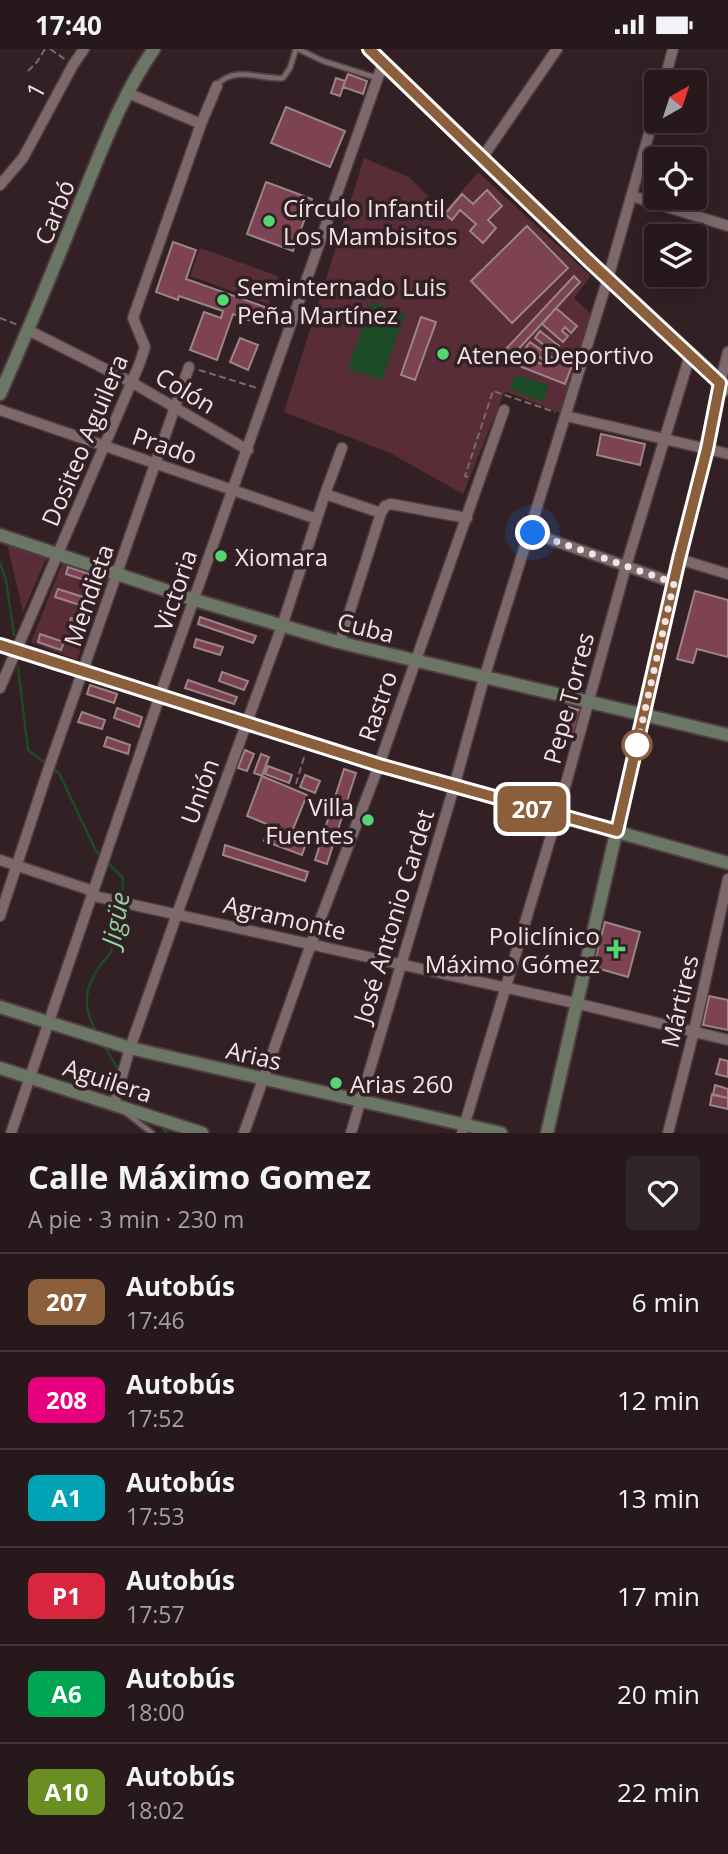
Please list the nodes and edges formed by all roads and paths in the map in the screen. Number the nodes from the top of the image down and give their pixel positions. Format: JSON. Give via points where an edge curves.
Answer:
{"nodes":[{"id":1,"x":45,"y":49,"type":"edge"},
{"id":2,"x":50,"y":49,"type":"edge"},
{"id":3,"x":84,"y":49,"type":"edge"},
{"id":4,"x":154,"y":49,"type":"edge"},
{"id":5,"x":297,"y":49,"type":"edge"},
{"id":6,"x":369,"y":49,"type":"edge"},
{"id":7,"x":557,"y":49,"type":"edge"},
{"id":8,"x":673,"y":49,"type":"edge"},
{"id":9,"x":383,"y":63,"type":"junction"},
{"id":10,"x":72,"y":65,"type":"junction"},
{"id":11,"x":667,"y":70,"type":"edge"},
{"id":12,"x":28,"y":71,"type":"dead end"},
{"id":13,"x":377,"y":78,"type":"junction"},
{"id":14,"x":216,"y":86,"type":"joint"},
{"id":15,"x":128,"y":93,"type":"junction"},
{"id":16,"x":201,"y":124,"type":"junction"},
{"id":17,"x":649,"y":133,"type":"edge"},
{"id":18,"x":482,"y":158,"type":"junction"},
{"id":19,"x":0,"y":185,"type":"edge"},
{"id":20,"x":632,"y":196,"type":"junction"},
{"id":21,"x":728,"y":226,"type":"edge"},
{"id":22,"x":608,"y":278,"type":"junction"},
{"id":23,"x":0,"y":318,"type":"edge"},
{"id":24,"x":28,"y":330,"type":"junction"},
{"id":25,"x":728,"y":352,"type":"edge"},
{"id":26,"x":690,"y":355,"type":"junction"},
{"id":27,"x":189,"y":367,"type":"joint"},
{"id":28,"x":131,"y":382,"type":"junction"},
{"id":29,"x":724,"y":386,"type":"edge"},
{"id":30,"x":268,"y":392,"type":"junction"},
{"id":31,"x":0,"y":394,"type":"edge"},
{"id":32,"x":728,"y":403,"type":"edge"},
{"id":33,"x":174,"y":408,"type":"junction"},
{"id":34,"x":0,"y":410,"type":"edge"},
{"id":35,"x":503,"y":410,"type":"dead end"},
{"id":36,"x":566,"y":416,"type":"junction"},
{"id":37,"x":713,"y":417,"type":"junction"},
{"id":38,"x":666,"y":439,"type":"junction"},
{"id":39,"x":105,"y":446,"type":"junction"},
{"id":40,"x":342,"y":448,"type":"dead end"},
{"id":41,"x":707,"y":449,"type":"junction"},
{"id":42,"x":248,"y":450,"type":"junction"},
{"id":43,"x":728,"y":454,"type":"edge"},
{"id":44,"x":156,"y":463,"type":"junction"},
{"id":45,"x":232,"y":490,"type":"junction"},
{"id":46,"x":325,"y":494,"type":"junction"},
{"id":47,"x":381,"y":513,"type":"junction"},
{"id":48,"x":467,"y":518,"type":"junction"},
{"id":49,"x":317,"y":519,"type":"junction"},
{"id":50,"x":529,"y":531,"type":"junction"},
{"id":51,"x":1,"y":535,"type":"edge"},
{"id":52,"x":59,"y":554,"type":"junction"},
{"id":53,"x":679,"y":559,"type":"junction"},
{"id":54,"x":626,"y":566,"type":"junction"},
{"id":55,"x":728,"y":574,"type":"edge"},
{"id":56,"x":117,"y":575,"type":"junction"},
{"id":57,"x":674,"y":583,"type":"junction"},
{"id":58,"x":195,"y":600,"type":"junction"},
{"id":59,"x":282,"y":626,"type":"junction"},
{"id":60,"x":340,"y":642,"type":"junction"},
{"id":61,"x":0,"y":645,"type":"edge"},
{"id":62,"x":16,"y":650,"type":"junction"},
{"id":63,"x":415,"y":660,"type":"junction"},
{"id":64,"x":83,"y":672,"type":"junction"},
{"id":65,"x":484,"y":678,"type":"junction"},
{"id":66,"x":0,"y":688,"type":"edge"},
{"id":67,"x":159,"y":697,"type":"junction"},
{"id":68,"x":588,"y":702,"type":"junction"},
{"id":69,"x":645,"y":715,"type":"junction"},
{"id":70,"x":246,"y":723,"type":"junction"},
{"id":71,"x":728,"y":735,"type":"edge"},
{"id":72,"x":309,"y":743,"type":"junction"},
{"id":73,"x":379,"y":765,"type":"junction"},
{"id":74,"x":296,"y":784,"type":"dead end"},
{"id":75,"x":454,"y":787,"type":"junction"},
{"id":76,"x":557,"y":816,"type":"junction"},
{"id":77,"x":617,"y":831,"type":"junction"},
{"id":78,"x":0,"y":860,"type":"edge"},
{"id":79,"x":728,"y":863,"type":"edge"},
{"id":80,"x":17,"y":866,"type":"junction"},
{"id":81,"x":728,"y":879,"type":"edge"},
{"id":82,"x":92,"y":893,"type":"junction"},
{"id":83,"x":177,"y":914,"type":"junction"},
{"id":84,"x":0,"y":916,"type":"edge"},
{"id":85,"x":311,"y":944,"type":"junction"},
{"id":86,"x":400,"y":965,"type":"junction"},
{"id":87,"x":507,"y":987,"type":"junction"},
{"id":88,"x":578,"y":1003,"type":"junction"},
{"id":89,"x":0,"y":1007,"type":"edge"},
{"id":90,"x":48,"y":1022,"type":"junction"},
{"id":91,"x":694,"y":1031,"type":"junction"},
{"id":92,"x":728,"y":1040,"type":"edge"},
{"id":93,"x":130,"y":1048,"type":"junction"},
{"id":94,"x":0,"y":1068,"type":"edge"},
{"id":95,"x":30,"y":1078,"type":"junction"},
{"id":96,"x":262,"y":1079,"type":"junction"},
{"id":97,"x":360,"y":1102,"type":"junction"},
{"id":98,"x":114,"y":1104,"type":"junction"},
{"id":99,"x":463,"y":1129,"type":"edge"},
{"id":100,"x":11,"y":1133,"type":"edge"},
{"id":101,"x":152,"y":1133,"type":"edge"},
{"id":102,"x":202,"y":1133,"type":"edge"},
{"id":103,"x":244,"y":1133,"type":"edge"},
{"id":104,"x":351,"y":1133,"type":"edge"},
{"id":105,"x":501,"y":1133,"type":"edge"},
{"id":106,"x":547,"y":1133,"type":"edge"},
{"id":107,"x":668,"y":1133,"type":"edge"}],
"edges":[{"from":1,"to":12,"type":"path"},
{"from":2,"to":10,"type":"path"},
{"from":3,"to":10,"type":"street","name":"1"},
{"from":4,"to":15,"type":"street","name":"Carbó"},
{"from":5,"to":13,"type":"lane"},
{"from":5,"to":14,"type":"lane","name":"Dositeo Aguilera","via":[[283,78],[233,74]]},
{"from":6,"to":9,"type":"street"},
{"from":7,"to":18,"type":"street"},
{"from":8,"to":11,"type":"street"},
{"from":9,"to":13,"type":"street","name":"Victoria"},
{"from":9,"to":18,"type":"street"},
{"from":10,"to":19,"type":"street","name":"1","via":[[23,158]]},
{"from":13,"to":30,"type":"street","name":"Victoria"},
{"from":14,"to":16,"type":"street","name":"Dositeo Aguilera"},
{"from":15,"to":16,"type":"street"},
{"from":15,"to":24,"type":"street","name":"Carbó"},
{"from":16,"to":28,"type":"street","name":"Dositeo Aguilera","via":[[133,318],[145,347]]},
{"from":17,"to":20,"type":"street","name":"José Antonio Cardet"},
{"from":18,"to":22,"type":"street"},
{"from":20,"to":21,"type":"street"},
{"from":20,"to":22,"type":"street","name":"José Antonio Cardet"},
{"from":22,"to":26,"type":"street"},
{"from":22,"to":36,"type":"street","name":"José Antonio Cardet"},
{"from":23,"to":24,"type":"path"},
{"from":24,"to":28,"type":"street","name":"Colón"},
{"from":24,"to":31,"type":"street","name":"Carbó"},
{"from":25,"to":29,"type":"street"},
{"from":26,"to":29,"type":"street"},
{"from":26,"to":38,"type":"street","name":"Pepe Torres"},
{"from":27,"to":30,"type":"path"},
{"from":27,"to":33,"type":"street","name":"Mendieta"},
{"from":28,"to":33,"type":"street","name":"Colón"},
{"from":28,"to":39,"type":"street","name":"Dositeo Aguilera"},
{"from":29,"to":37,"type":"street"},
{"from":30,"to":42,"type":"street","name":"Victoria"},
{"from":32,"to":37,"type":"street"},
{"from":33,"to":42,"type":"street","name":"Colón"},
{"from":33,"to":44,"type":"street","name":"Mendieta"},
{"from":34,"to":39,"type":"street","name":"Prado"},
{"from":35,"to":48,"type":"street","name":"Rastro"},
{"from":36,"to":38,"type":"street"},
{"from":36,"to":50,"type":"street","name":"José Antonio Cardet"},
{"from":37,"to":41,"type":"street"},
{"from":38,"to":41,"type":"street"},
{"from":38,"to":54,"type":"street","name":"Pepe Torres"},
{"from":39,"to":44,"type":"street","name":"Prado"},
{"from":39,"to":52,"type":"street","name":"Dositeo Aguilera"},
{"from":40,"to":46,"type":"street","name":"Unión"},
{"from":41,"to":43,"type":"street"},
{"from":41,"to":53,"type":"street"},
{"from":42,"to":45,"type":"street","name":"Victoria"},
{"from":44,"to":45,"type":"street","name":"Prado"},
{"from":44,"to":56,"type":"street","name":"Mendieta"},
{"from":45,"to":49,"type":"street","name":"Prado"},
{"from":45,"to":58,"type":"street","name":"Victoria"},
{"from":46,"to":47,"type":"street"},
{"from":46,"to":49,"type":"street","name":"Unión"},
{"from":47,"to":48,"type":"street","via":[[391,503]]},
{"from":47,"to":60,"type":"street"},
{"from":48,"to":63,"type":"street","name":"Rastro"},
{"from":49,"to":59,"type":"street","name":"Unión"},
{"from":50,"to":54,"type":"street"},
{"from":50,"to":65,"type":"street","name":"José Antonio Cardet"},
{"from":51,"to":52,"type":"street","name":"Cuba"},
{"from":52,"to":56,"type":"street","name":"Cuba"},
{"from":52,"to":62,"type":"street","name":"Dositeo Aguilera"},
{"from":53,"to":55,"type":"street"},
{"from":53,"to":57,"type":"street"},
{"from":54,"to":57,"type":"street"},
{"from":54,"to":68,"type":"street","name":"Pepe Torres"},
{"from":56,"to":58,"type":"street","name":"Cuba"},
{"from":56,"to":64,"type":"street","name":"Mendieta"},
{"from":57,"to":69,"type":"street"},
{"from":58,"to":59,"type":"street","name":"Cuba"},
{"from":58,"to":67,"type":"street","name":"Victoria"},
{"from":59,"to":60,"type":"street","name":"Cuba"},
{"from":59,"to":70,"type":"street","name":"Unión"},
{"from":60,"to":63,"type":"street","name":"Cuba"},
{"from":61,"to":62,"type":"street"},
{"from":62,"to":64,"type":"street"},
{"from":62,"to":66,"type":"street","name":"Dositeo Aguilera"},
{"from":63,"to":65,"type":"street","name":"Cuba"},
{"from":63,"to":73,"type":"street","name":"Rastro"},
{"from":64,"to":67,"type":"street"},
{"from":64,"to":80,"type":"street","name":"Mendieta"},
{"from":65,"to":68,"type":"street","name":"Cuba"},
{"from":65,"to":75,"type":"street","name":"José Antonio Cardet"},
{"from":67,"to":70,"type":"street"},
{"from":67,"to":82,"type":"street","name":"Victoria"},
{"from":68,"to":69,"type":"street","name":"Cuba"},
{"from":68,"to":76,"type":"street","name":"Pepe Torres"},
{"from":69,"to":71,"type":"street","name":"Cuba"},
{"from":69,"to":77,"type":"street"},
{"from":70,"to":72,"type":"street"},
{"from":70,"to":83,"type":"street","name":"Unión"},
{"from":72,"to":73,"type":"street"},
{"from":72,"to":74,"type":"path"},
{"from":73,"to":75,"type":"street"},
{"from":73,"to":85,"type":"street","name":"Rastro"},
{"from":75,"to":76,"type":"street"},
{"from":75,"to":86,"type":"street","name":"José Antonio Cardet"},
{"from":76,"to":77,"type":"street"},
{"from":76,"to":87,"type":"street","name":"Pepe Torres"},
{"from":77,"to":79,"type":"street"},
{"from":77,"to":88,"type":"street"},
{"from":78,"to":80,"type":"street","name":"Agramonte"},
{"from":80,"to":82,"type":"street","name":"Agramonte"},
{"from":80,"to":84,"type":"street","name":"Mendieta"},
{"from":81,"to":91,"type":"street","name":"Mártires"},
{"from":82,"to":83,"type":"street","name":"Agramonte"},
{"from":82,"to":90,"type":"street","name":"Victoria"},
{"from":83,"to":85,"type":"street","name":"Agramonte"},
{"from":83,"to":93,"type":"street","name":"Unión"},
{"from":85,"to":86,"type":"street","name":"Agramonte"},
{"from":85,"to":96,"type":"street","name":"Rastro"},
{"from":86,"to":87,"type":"street","name":"Agramonte"},
{"from":86,"to":97,"type":"street","name":"José Antonio Cardet"},
{"from":87,"to":88,"type":"street","name":"Agramonte"},
{"from":87,"to":99,"type":"street","name":"Pepe Torres"},
{"from":88,"to":91,"type":"street","name":"Agramonte"},
{"from":88,"to":106,"type":"street"},
{"from":89,"to":90,"type":"street","name":"Arias"},
{"from":90,"to":93,"type":"street","name":"Arias"},
{"from":90,"to":95,"type":"street","name":"Victoria"},
{"from":91,"to":92,"type":"street","name":"Agramonte"},
{"from":91,"to":107,"type":"street","name":"Mártires"},
{"from":93,"to":96,"type":"street","name":"Arias"},
{"from":93,"to":98,"type":"street","name":"Unión"},
{"from":94,"to":95,"type":"street","name":"Aguilera"},
{"from":95,"to":98,"type":"street","name":"Aguilera"},
{"from":95,"to":100,"type":"street","name":"Victoria"},
{"from":96,"to":97,"type":"street","name":"Arias"},
{"from":96,"to":103,"type":"street","name":"Rastro"},
{"from":97,"to":99,"type":"street","name":"Arias"},
{"from":97,"to":104,"type":"street","name":"José Antonio Cardet"},
{"from":98,"to":101,"type":"lane"},
{"from":98,"to":102,"type":"street","name":"Aguilera"},
{"from":99,"to":105,"type":"street","name":"Arias"}]}
